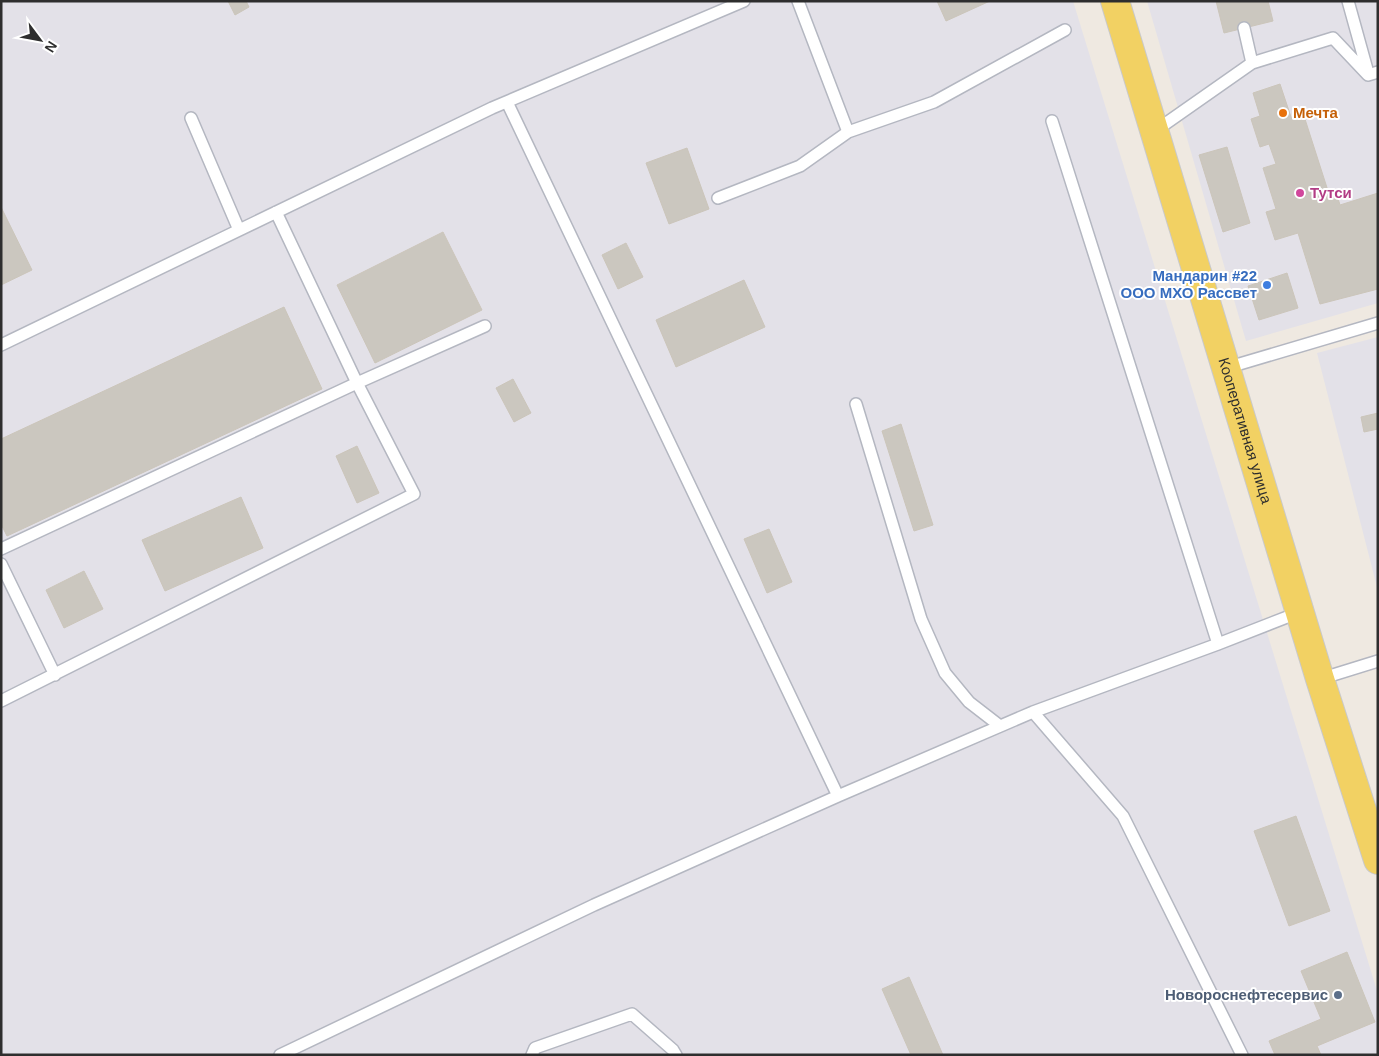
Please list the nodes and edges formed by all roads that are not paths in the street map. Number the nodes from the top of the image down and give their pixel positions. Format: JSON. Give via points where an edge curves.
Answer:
{"nodes":[{"id":1,"x":744,"y":1,"type":"edge"},
{"id":2,"x":798,"y":1,"type":"edge"},
{"id":3,"x":1115,"y":1,"type":"edge"},
{"id":4,"x":1348,"y":1,"type":"edge"},
{"id":5,"x":1244,"y":28,"type":"dead end"},
{"id":6,"x":1065,"y":30,"type":"dead end"},
{"id":7,"x":1252,"y":63,"type":"junction"},
{"id":8,"x":1373,"y":74,"type":"edge"},
{"id":9,"x":507,"y":102,"type":"junction"},
{"id":10,"x":191,"y":118,"type":"dead end"},
{"id":11,"x":1052,"y":121,"type":"dead end"},
{"id":12,"x":848,"y":132,"type":"junction"},
{"id":13,"x":1154,"y":132,"type":"junction"},
{"id":14,"x":718,"y":198,"type":"dead end"},
{"id":15,"x":276,"y":212,"type":"junction"},
{"id":16,"x":239,"y":230,"type":"junction"},
{"id":17,"x":1378,"y":323,"type":"edge"},
{"id":18,"x":485,"y":326,"type":"dead end"},
{"id":19,"x":1,"y":345,"type":"edge"},
{"id":20,"x":1226,"y":368,"type":"junction"},
{"id":21,"x":357,"y":383,"type":"junction"},
{"id":22,"x":856,"y":404,"type":"dead end"},
{"id":23,"x":1,"y":549,"type":"edge"},
{"id":24,"x":1,"y":564,"type":"edge"},
{"id":25,"x":5,"y":578,"type":"edge"},
{"id":26,"x":1300,"y":612,"type":"junction"},
{"id":27,"x":1218,"y":644,"type":"junction"},
{"id":28,"x":1378,"y":661,"type":"edge"},
{"id":29,"x":55,"y":675,"type":"junction"},
{"id":30,"x":1320,"y":679,"type":"junction"},
{"id":31,"x":1,"y":701,"type":"edge"},
{"id":32,"x":1033,"y":712,"type":"junction"},
{"id":33,"x":1000,"y":726,"type":"junction"},
{"id":34,"x":838,"y":796,"type":"junction"},
{"id":35,"x":1378,"y":860,"type":"edge"},
{"id":36,"x":280,"y":1055,"type":"edge"},
{"id":37,"x":532,"y":1055,"type":"edge"},
{"id":38,"x":676,"y":1055,"type":"edge"},
{"id":39,"x":1242,"y":1055,"type":"edge"}],
"edges":[{"from":1,"to":9,"type":"lane"},
{"from":2,"to":12,"type":"lane"},
{"from":3,"to":13,"type":"main road","name":"Кооперативная улица"},
{"from":4,"to":8,"type":"lane"},
{"from":5,"to":7,"type":"lane"},
{"from":6,"to":12,"type":"lane","via":[[934,102]]},
{"from":7,"to":8,"type":"lane","via":[[1333,38]]},
{"from":7,"to":13,"type":"lane"},
{"from":9,"to":15,"type":"lane"},
{"from":9,"to":34,"type":"lane"},
{"from":10,"to":16,"type":"lane"},
{"from":11,"to":27,"type":"lane"},
{"from":12,"to":14,"type":"lane","via":[[800,166]]},
{"from":13,"to":20,"type":"main road","name":"Кооперативная улица"},
{"from":15,"to":16,"type":"lane"},
{"from":15,"to":21,"type":"lane"},
{"from":16,"to":19,"type":"lane"},
{"from":17,"to":20,"type":"lane"},
{"from":18,"to":21,"type":"lane"},
{"from":20,"to":26,"type":"main road","name":"Кооперативная улица"},
{"from":21,"to":23,"type":"lane"},
{"from":21,"to":29,"type":"lane","via":[[414,494]]},
{"from":22,"to":33,"type":"lane","via":[[922,619],[945,673],[969,702]]},
{"from":24,"to":25,"type":"lane"},
{"from":25,"to":29,"type":"lane"},
{"from":26,"to":27,"type":"lane"},
{"from":26,"to":30,"type":"main road","name":"Кооперативная улица"},
{"from":27,"to":32,"type":"lane"},
{"from":28,"to":30,"type":"lane"},
{"from":29,"to":31,"type":"lane"},
{"from":30,"to":35,"type":"main road","name":"Кооперативная улица"},
{"from":32,"to":33,"type":"lane"},
{"from":32,"to":39,"type":"lane","via":[[1122,816]]},
{"from":33,"to":34,"type":"lane"},
{"from":34,"to":36,"type":"lane","via":[[594,905]]},
{"from":37,"to":38,"type":"lane","via":[[535,1048],[632,1014]]}]}
